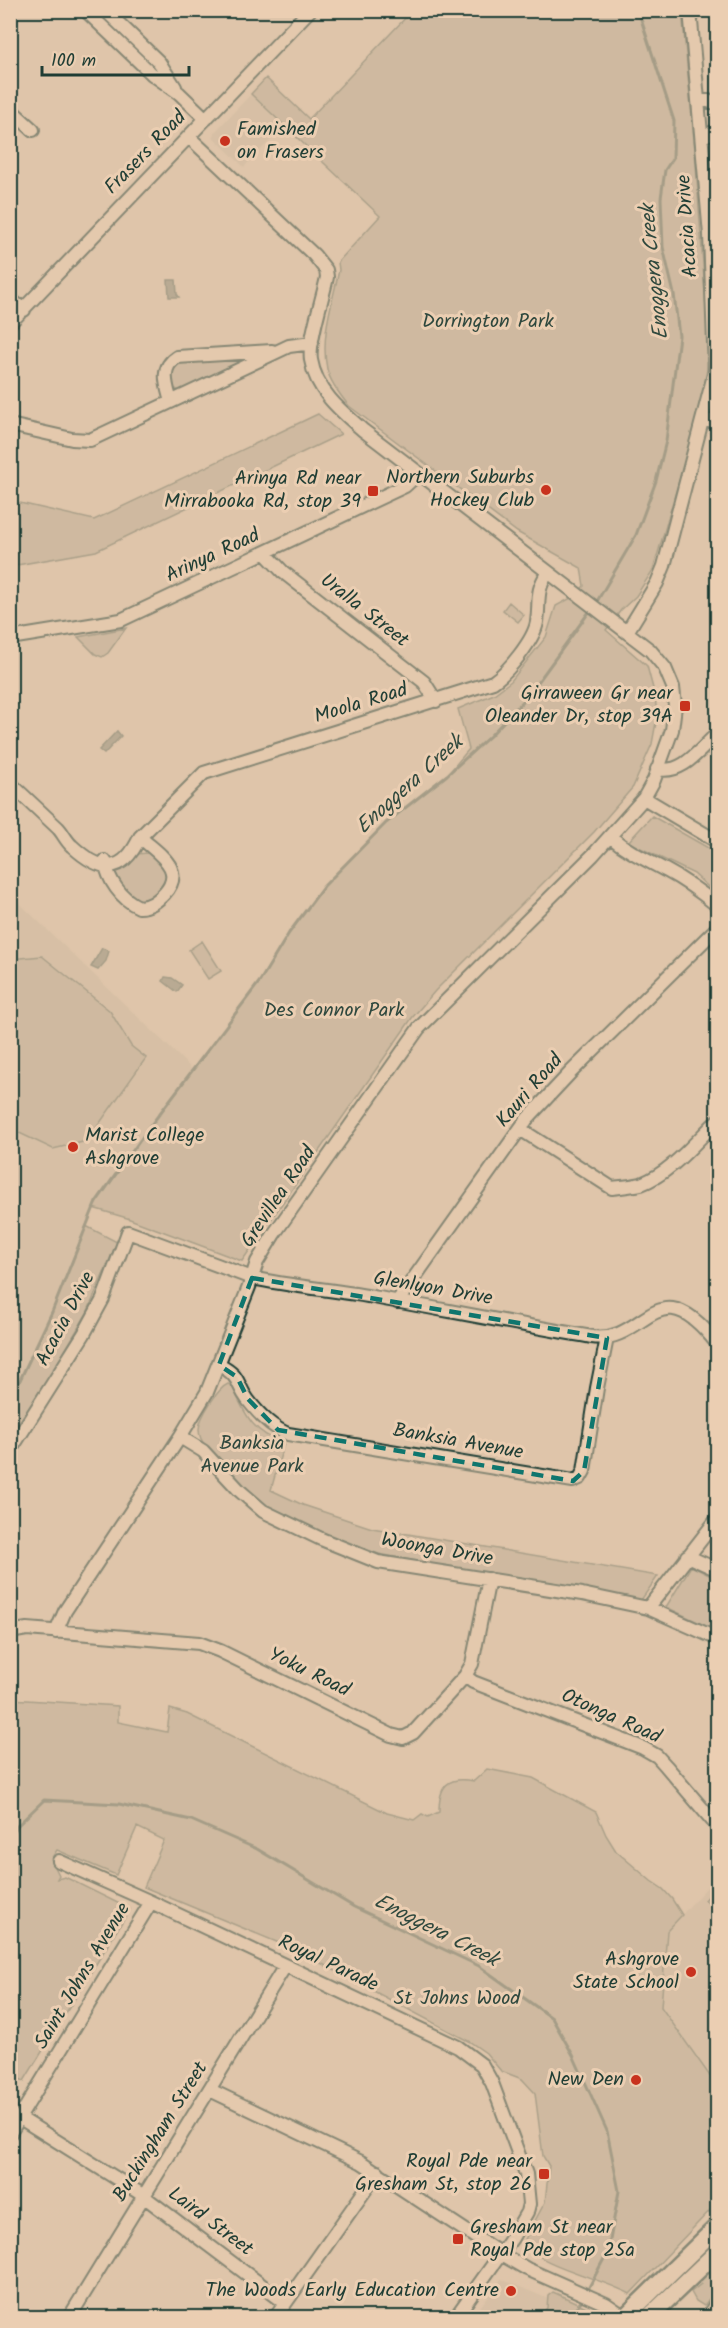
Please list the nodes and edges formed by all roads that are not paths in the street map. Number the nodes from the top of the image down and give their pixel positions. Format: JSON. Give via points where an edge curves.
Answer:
{"nodes":[{"id":1,"x":85,"y":10,"type":"edge"},
{"id":2,"x":105,"y":10,"type":"edge"},
{"id":3,"x":310,"y":10,"type":"edge"},
{"id":4,"x":690,"y":10,"type":"edge"},
{"id":5,"x":179,"y":93,"type":"junction"},
{"id":6,"x":698,"y":101,"type":"junction"},
{"id":7,"x":717,"y":104,"type":"edge"},
{"id":8,"x":10,"y":109,"type":"edge"},
{"id":9,"x":206,"y":119,"type":"junction"},
{"id":10,"x":33,"y":130,"type":"dead end"},
{"id":11,"x":717,"y":130,"type":"edge"},
{"id":12,"x":189,"y":137,"type":"junction"},
{"id":13,"x":702,"y":137,"type":"junction"},
{"id":14,"x":10,"y":299,"type":"edge"},
{"id":15,"x":24,"y":310,"type":"junction"},
{"id":16,"x":10,"y":323,"type":"edge"},
{"id":17,"x":312,"y":343,"type":"junction"},
{"id":18,"x":279,"y":351,"type":"junction"},
{"id":19,"x":171,"y":402,"type":"junction"},
{"id":20,"x":704,"y":419,"type":"junction"},
{"id":21,"x":717,"y":423,"type":"edge"},
{"id":22,"x":10,"y":425,"type":"edge"},
{"id":23,"x":419,"y":473,"type":"junction"},
{"id":24,"x":265,"y":553,"type":"junction"},
{"id":25,"x":548,"y":572,"type":"junction"},
{"id":26,"x":627,"y":632,"type":"junction"},
{"id":27,"x":10,"y":638,"type":"edge"},
{"id":28,"x":436,"y":701,"type":"junction"},
{"id":29,"x":717,"y":733,"type":"edge"},
{"id":30,"x":657,"y":769,"type":"junction"},
{"id":31,"x":10,"y":783,"type":"edge"},
{"id":32,"x":644,"y":798,"type":"junction"},
{"id":33,"x":140,"y":837,"type":"junction"},
{"id":34,"x":611,"y":837,"type":"junction"},
{"id":35,"x":717,"y":842,"type":"edge"},
{"id":36,"x":106,"y":864,"type":"junction"},
{"id":37,"x":717,"y":906,"type":"edge"},
{"id":38,"x":717,"y":927,"type":"edge"},
{"id":39,"x":717,"y":1120,"type":"edge"},
{"id":40,"x":520,"y":1129,"type":"junction"},
{"id":41,"x":128,"y":1232,"type":"joint"},
{"id":42,"x":252,"y":1278,"type":"junction"},
{"id":43,"x":397,"y":1302,"type":"junction"},
{"id":44,"x":607,"y":1338,"type":"junction"},
{"id":45,"x":717,"y":1345,"type":"edge"},
{"id":46,"x":219,"y":1365,"type":"junction"},
{"id":47,"x":180,"y":1437,"type":"junction"},
{"id":48,"x":10,"y":1451,"type":"edge"},
{"id":49,"x":717,"y":1518,"type":"edge"},
{"id":50,"x":687,"y":1556,"type":"junction"},
{"id":51,"x":717,"y":1570,"type":"edge"},
{"id":52,"x":489,"y":1579,"type":"junction"},
{"id":53,"x":648,"y":1608,"type":"junction"},
{"id":54,"x":10,"y":1632,"type":"edge"},
{"id":55,"x":56,"y":1632,"type":"junction"},
{"id":56,"x":717,"y":1639,"type":"edge"},
{"id":57,"x":465,"y":1676,"type":"junction"},
{"id":58,"x":717,"y":1827,"type":"edge"},
{"id":59,"x":59,"y":1861,"type":"dead end"},
{"id":60,"x":151,"y":1902,"type":"junction"},
{"id":61,"x":285,"y":1966,"type":"junction"},
{"id":62,"x":210,"y":2090,"type":"junction"},
{"id":63,"x":20,"y":2118,"type":"junction"},
{"id":64,"x":10,"y":2133,"type":"edge"},
{"id":65,"x":378,"y":2172,"type":"junction"},
{"id":66,"x":143,"y":2197,"type":"junction"},
{"id":67,"x":717,"y":2226,"type":"edge"},
{"id":68,"x":701,"y":2242,"type":"junction"},
{"id":69,"x":501,"y":2254,"type":"junction"},
{"id":70,"x":716,"y":2254,"type":"edge"},
{"id":71,"x":717,"y":2300,"type":"edge"},
{"id":72,"x":284,"y":2302,"type":"junction"},
{"id":73,"x":625,"y":2317,"type":"edge"},
{"id":74,"x":69,"y":2318,"type":"edge"},
{"id":75,"x":275,"y":2318,"type":"edge"},
{"id":76,"x":455,"y":2318,"type":"edge"},
{"id":77,"x":648,"y":2318,"type":"edge"},
{"id":78,"x":713,"y":2318,"type":"edge"}],
"edges":[{"from":1,"to":5,"type":"street","via":[[152,74]]},
{"from":2,"to":5,"type":"street","via":[[159,62]]},
{"from":3,"to":9,"type":"street","name":"Frasers Road"},
{"from":4,"to":6,"type":"street","name":"Acacia Drive"},
{"from":5,"to":9,"type":"street"},
{"from":6,"to":7,"type":"street"},
{"from":6,"to":13,"type":"street","name":"Acacia Drive"},
{"from":8,"to":10,"type":"street"},
{"from":9,"to":12,"type":"street","name":"Frasers Road"},
{"from":11,"to":13,"type":"street"},
{"from":12,"to":15,"type":"street","name":"Frasers Road"},
{"from":12,"to":17,"type":"street","name":"Grevillea Road","via":[[326,270]]},
{"from":13,"to":20,"type":"street","name":"Acacia Drive","via":[[715,371]]},
{"from":14,"to":15,"type":"street"},
{"from":15,"to":16,"type":"street","name":"Frasers Road"},
{"from":17,"to":18,"type":"street"},
{"from":17,"to":23,"type":"street","name":"Grevillea Road","via":[[311,359],[327,395],[363,431]]},
{"from":18,"to":19,"type":"street"},
{"from":18,"to":19,"type":"street","via":[[177,357],[169,363],[165,374]]},
{"from":19,"to":22,"type":"street","via":[[87,440]]},
{"from":20,"to":21,"type":"street"},
{"from":20,"to":26,"type":"street","name":"Acacia Drive","via":[[664,566]]},
{"from":23,"to":24,"type":"street","name":"Arinya Road","via":[[405,486]]},
{"from":23,"to":25,"type":"street","name":"Grevillea Road"},
{"from":24,"to":27,"type":"street","name":"Arinya Road","via":[[119,621]]},
{"from":24,"to":28,"type":"street","name":"Uralla Street","via":[[283,572],[424,682]]},
{"from":25,"to":26,"type":"street","name":"Grevillea Road"},
{"from":25,"to":28,"type":"street","name":"Moola Road","via":[[537,593],[536,628],[505,674],[484,686]]},
{"from":26,"to":30,"type":"street","name":"Grevillea Road","via":[[650,650],[674,687],[672,730]]},
{"from":28,"to":33,"type":"street","name":"Moola Road","via":[[202,774]]},
{"from":29,"to":30,"type":"street","via":[[682,766],[674,770]]},
{"from":30,"to":32,"type":"street","name":"Grevillea Road"},
{"from":31,"to":36,"type":"street","via":[[88,860],[95,865]]},
{"from":32,"to":34,"type":"street","name":"Grevillea Road"},
{"from":32,"to":35,"type":"street"},
{"from":33,"to":36,"type":"street","name":"Moola Road","via":[[120,862]]},
{"from":33,"to":36,"type":"street","via":[[170,866],[174,875],[171,886],[153,904],[139,908],[126,899],[112,882]]},
{"from":34,"to":37,"type":"street","via":[[624,849],[700,891]]},
{"from":34,"to":42,"type":"street","name":"Grevillea Road","via":[[419,1028],[274,1234]]},
{"from":38,"to":40,"type":"street","name":"Kauri Road","via":[[555,1088]]},
{"from":39,"to":40,"type":"street","via":[[656,1176],[640,1184],[612,1188]]},
{"from":40,"to":43,"type":"street","name":"Kauri Road"},
{"from":41,"to":42,"type":"street","name":"Glenlyon Drive"},
{"from":41,"to":48,"type":"street","name":"Acacia Drive","via":[[97,1310]]},
{"from":42,"to":43,"type":"street","name":"Glenlyon Drive"},
{"from":42,"to":46,"type":"street","name":"Grevillea Road"},
{"from":43,"to":44,"type":"street","name":"Glenlyon Drive"},
{"from":44,"to":45,"type":"street","via":[[654,1311],[669,1309],[695,1320]]},
{"from":44,"to":46,"type":"street","name":"Banksia Avenue","via":[[584,1471],[573,1481],[288,1434],[278,1430],[248,1399],[237,1377]]},
{"from":46,"to":47,"type":"street","name":"Grevillea Road"},
{"from":47,"to":52,"type":"street","name":"Woonga Drive","via":[[203,1451],[263,1511],[321,1539],[378,1562]]},
{"from":47,"to":55,"type":"street","name":"Grevillea Road","via":[[65,1611]]},
{"from":49,"to":50,"type":"street"},
{"from":50,"to":51,"type":"street"},
{"from":50,"to":53,"type":"street"},
{"from":52,"to":53,"type":"street","name":"Woonga Drive"},
{"from":52,"to":57,"type":"street","name":"Yoku Road","via":[[472,1664]]},
{"from":53,"to":56,"type":"street","name":"Woonga Drive"},
{"from":54,"to":55,"type":"street","name":"Yoku Road"},
{"from":55,"to":57,"type":"street","name":"Yoku Road","via":[[199,1643],[403,1738],[413,1733]]},
{"from":57,"to":58,"type":"street","name":"Otonga Road","via":[[657,1756]]},
{"from":59,"to":60,"type":"street","name":"Royal Parade"},
{"from":60,"to":61,"type":"street","name":"Royal Parade"},
{"from":60,"to":63,"type":"street","name":"Saint Johns Avenue"},
{"from":61,"to":62,"type":"street","name":"Buckingham Street"},
{"from":61,"to":69,"type":"street","name":"Royal Parade","via":[[458,2047],[487,2071],[526,2174],[528,2194],[526,2212]]},
{"from":62,"to":65,"type":"street"},
{"from":62,"to":66,"type":"street","name":"Buckingham Street"},
{"from":63,"to":64,"type":"street","name":"Saint Johns Avenue"},
{"from":63,"to":66,"type":"street","name":"Laird Street"},
{"from":65,"to":69,"type":"street"},
{"from":65,"to":72,"type":"street"},
{"from":66,"to":72,"type":"street","name":"Laird Street"},
{"from":66,"to":74,"type":"street","name":"Buckingham Street"},
{"from":67,"to":68,"type":"main road"},
{"from":68,"to":70,"type":"main road"},
{"from":68,"to":73,"type":"main road"},
{"from":69,"to":73,"type":"street"},
{"from":69,"to":76,"type":"street","name":"Royal Parade"},
{"from":70,"to":77,"type":"main road"},
{"from":71,"to":78,"type":"street"},
{"from":72,"to":75,"type":"street"}]}
